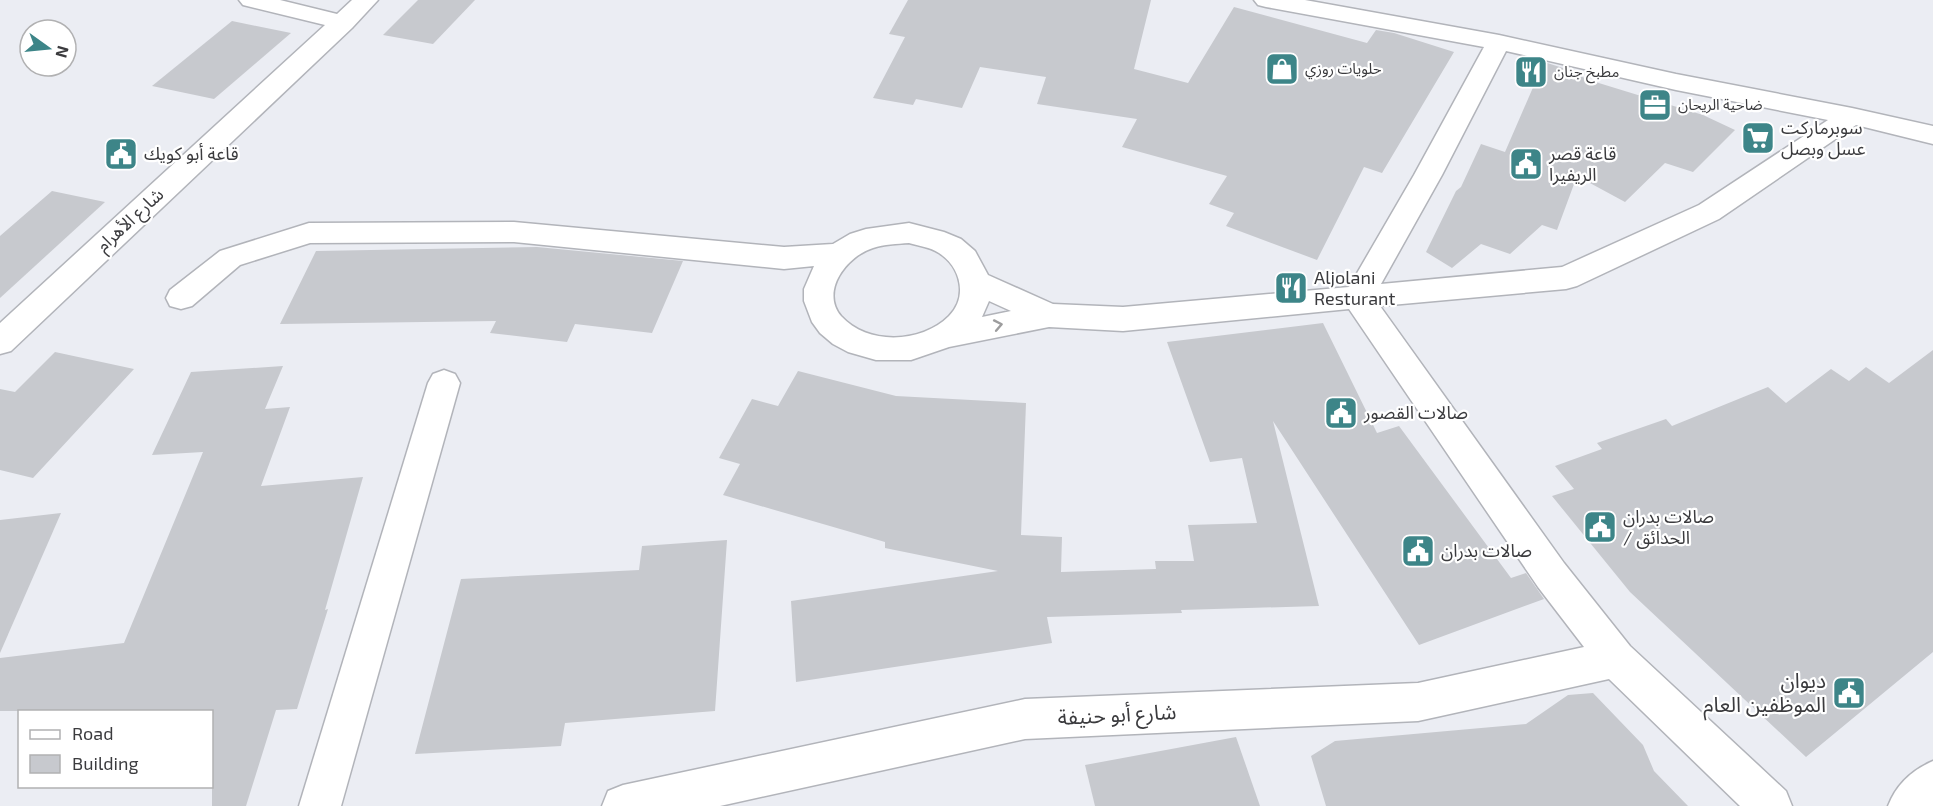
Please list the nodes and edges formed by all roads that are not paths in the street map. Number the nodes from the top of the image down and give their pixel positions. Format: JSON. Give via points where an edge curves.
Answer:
{"nodes":[{"id":1,"x":251,"y":0,"type":"edge"},
{"id":2,"x":366,"y":0,"type":"edge"},
{"id":3,"x":1266,"y":0,"type":"edge"},
{"id":4,"x":344,"y":23,"type":"junction"},
{"id":5,"x":1499,"y":42,"type":"junction"},
{"id":6,"x":1852,"y":116,"type":"junction"},
{"id":7,"x":1933,"y":135,"type":"edge"},
{"id":8,"x":838,"y":255,"type":"junction"},
{"id":9,"x":784,"y":258,"type":"junction"},
{"id":10,"x":977,"y":283,"type":"junction"},
{"id":11,"x":818,"y":290,"type":"junction"},
{"id":12,"x":181,"y":298,"type":"dead end"},
{"id":13,"x":1358,"y":298,"type":"junction"},
{"id":14,"x":1049,"y":315,"type":"junction"},
{"id":15,"x":947,"y":336,"type":"junction"},
{"id":16,"x":0,"y":342,"type":"edge"},
{"id":17,"x":444,"y":383,"type":"dead end"},
{"id":18,"x":1616,"y":659,"type":"junction"},
{"id":19,"x":1933,"y":782,"type":"edge"},
{"id":20,"x":320,"y":806,"type":"edge"},
{"id":21,"x":623,"y":806,"type":"edge"},
{"id":22,"x":1772,"y":806,"type":"edge"},
{"id":23,"x":1909,"y":806,"type":"edge"}],
"edges":[{"from":1,"to":4,"type":"street"},
{"from":2,"to":4,"type":"street","name":"شارع الأهرام"},
{"from":3,"to":5,"type":"street"},
{"from":4,"to":16,"type":"street","name":"شارع الأهرام"},
{"from":5,"to":6,"type":"street"},
{"from":5,"to":13,"type":"street"},
{"from":6,"to":7,"type":"street"},
{"from":6,"to":13,"type":"street","via":[[1709,212],[1566,278]]},
{"from":8,"to":9,"type":"street"},
{"from":8,"to":10,"type":"street","via":[[858,242],[883,234],[909,233],[933,238],[955,249],[970,264]]},
{"from":8,"to":11,"type":"street","via":[[825,271]]},
{"from":9,"to":11,"type":"street"},
{"from":9,"to":12,"type":"street","via":[[514,232],[309,233],[230,258]]},
{"from":10,"to":14,"type":"street"},
{"from":10,"to":15,"type":"street","via":[[975,303],[965,321]]},
{"from":11,"to":15,"type":"street","via":[[821,308],[831,325],[864,345],[898,350],[924,346]]},
{"from":13,"to":14,"type":"street","via":[[1123,319]]},
{"from":13,"to":18,"type":"street","via":[[1551,575]]},
{"from":15,"to":14,"type":"street","one_way":true},
{"from":17,"to":20,"type":"street"},
{"from":18,"to":21,"type":"street","name":"شارع أبو حنيفة","via":[[1418,702],[1025,720]]},
{"from":18,"to":22,"type":"street"},
{"from":19,"to":23,"type":"street"}]}
